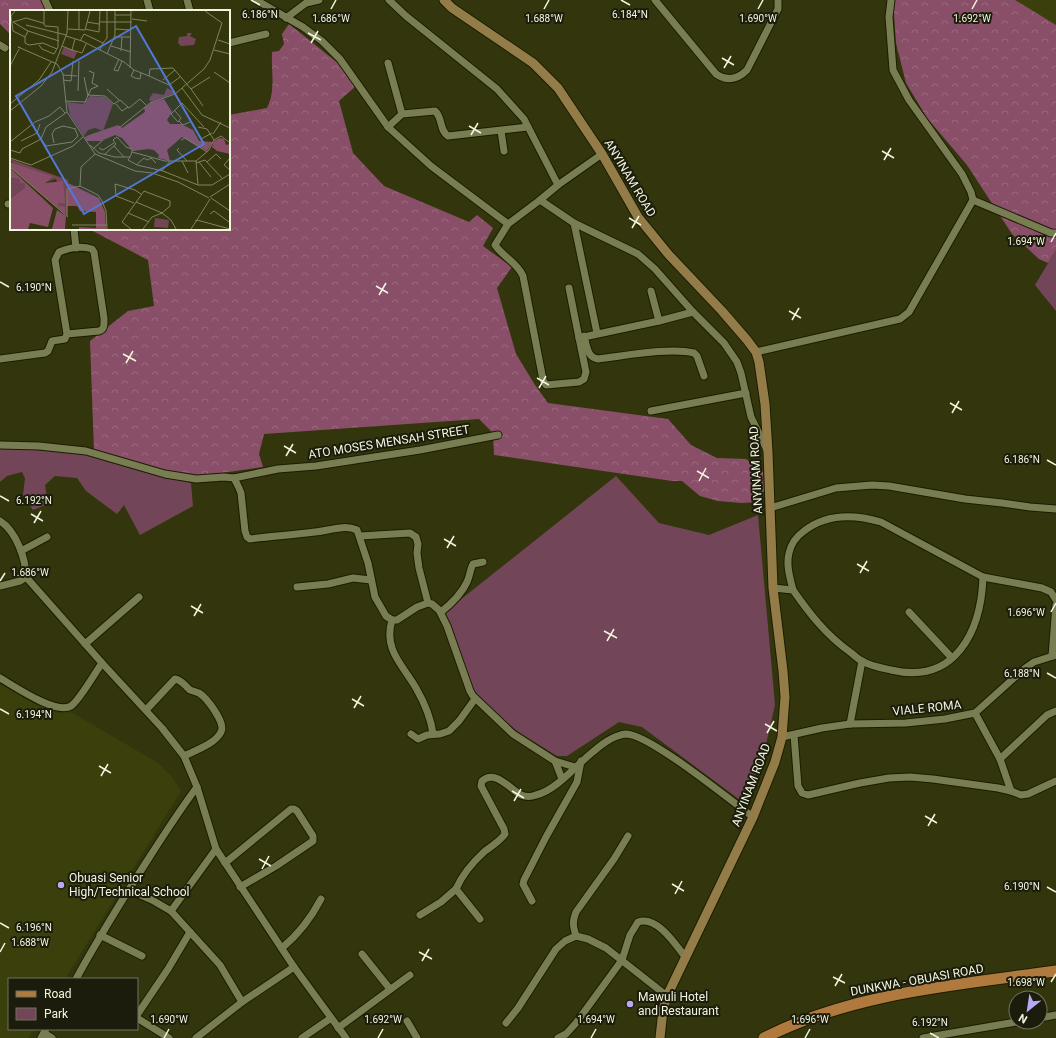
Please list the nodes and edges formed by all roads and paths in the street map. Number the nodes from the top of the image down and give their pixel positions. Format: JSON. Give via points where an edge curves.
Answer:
{"nodes":[{"id":1,"x":45,"y":0,"type":"edge"},
{"id":2,"x":147,"y":0,"type":"edge"},
{"id":3,"x":187,"y":0,"type":"edge"},
{"id":4,"x":256,"y":0,"type":"edge"},
{"id":5,"x":319,"y":0,"type":"edge"},
{"id":6,"x":389,"y":0,"type":"edge"},
{"id":7,"x":444,"y":0,"type":"edge"},
{"id":8,"x":655,"y":0,"type":"edge"},
{"id":9,"x":778,"y":0,"type":"edge"},
{"id":10,"x":891,"y":0,"type":"edge"},
{"id":11,"x":306,"y":2,"type":"edge"},
{"id":12,"x":50,"y":10,"type":"edge"},
{"id":13,"x":150,"y":10,"type":"edge"},
{"id":14,"x":190,"y":10,"type":"edge"},
{"id":15,"x":286,"y":18,"type":"junction"},
{"id":16,"x":266,"y":34,"type":"dead end"},
{"id":17,"x":230,"y":43,"type":"edge"},
{"id":18,"x":388,"y":63,"type":"dead end"},
{"id":19,"x":402,"y":114,"type":"junction"},
{"id":20,"x":388,"y":126,"type":"junction"},
{"id":21,"x":528,"y":127,"type":"junction"},
{"id":22,"x":501,"y":131,"type":"junction"},
{"id":23,"x":504,"y":151,"type":"dead end"},
{"id":24,"x":602,"y":154,"type":"junction"},
{"id":25,"x":558,"y":185,"type":"junction"},
{"id":26,"x":540,"y":200,"type":"junction"},
{"id":27,"x":973,"y":200,"type":"junction"},
{"id":28,"x":574,"y":223,"type":"junction"},
{"id":29,"x":508,"y":224,"type":"junction"},
{"id":30,"x":74,"y":230,"type":"edge"},
{"id":31,"x":1056,"y":233,"type":"edge"},
{"id":32,"x":76,"y":248,"type":"junction"},
{"id":33,"x":569,"y":288,"type":"dead end"},
{"id":34,"x":651,"y":291,"type":"dead end"},
{"id":35,"x":693,"y":312,"type":"junction"},
{"id":36,"x":659,"y":321,"type":"junction"},
{"id":37,"x":597,"y":333,"type":"junction"},
{"id":38,"x":66,"y":334,"type":"junction"},
{"id":39,"x":581,"y":337,"type":"junction"},
{"id":40,"x":756,"y":352,"type":"junction"},
{"id":41,"x":0,"y":358,"type":"edge"},
{"id":42,"x":704,"y":376,"type":"dead end"},
{"id":43,"x":746,"y":393,"type":"junction"},
{"id":44,"x":651,"y":411,"type":"dead end"},
{"id":45,"x":498,"y":435,"type":"dead end"},
{"id":46,"x":0,"y":445,"type":"edge"},
{"id":47,"x":768,"y":452,"type":"junction"},
{"id":48,"x":234,"y":478,"type":"junction"},
{"id":49,"x":770,"y":508,"type":"junction"},
{"id":50,"x":1056,"y":509,"type":"edge"},
{"id":51,"x":0,"y":521,"type":"edge"},
{"id":52,"x":360,"y":536,"type":"junction"},
{"id":53,"x":47,"y":537,"type":"dead end"},
{"id":54,"x":21,"y":551,"type":"junction"},
{"id":55,"x":483,"y":562,"type":"dead end"},
{"id":56,"x":983,"y":576,"type":"junction"},
{"id":57,"x":26,"y":577,"type":"junction"},
{"id":58,"x":372,"y":580,"type":"junction"},
{"id":59,"x":0,"y":586,"type":"edge"},
{"id":60,"x":297,"y":587,"type":"dead end"},
{"id":61,"x":774,"y":588,"type":"junction"},
{"id":62,"x":793,"y":590,"type":"junction"},
{"id":63,"x":139,"y":597,"type":"dead end"},
{"id":64,"x":1056,"y":600,"type":"edge"},
{"id":65,"x":428,"y":604,"type":"junction"},
{"id":66,"x":1056,"y":605,"type":"edge"},
{"id":67,"x":441,"y":612,"type":"junction"},
{"id":68,"x":908,"y":612,"type":"dead end"},
{"id":69,"x":392,"y":620,"type":"junction"},
{"id":70,"x":85,"y":644,"type":"junction"},
{"id":71,"x":1054,"y":656,"type":"edge"},
{"id":72,"x":952,"y":658,"type":"junction"},
{"id":73,"x":862,"y":662,"type":"junction"},
{"id":74,"x":102,"y":663,"type":"junction"},
{"id":75,"x":0,"y":678,"type":"edge"},
{"id":76,"x":475,"y":699,"type":"junction"},
{"id":77,"x":146,"y":710,"type":"junction"},
{"id":78,"x":1056,"y":711,"type":"edge"},
{"id":79,"x":975,"y":713,"type":"junction"},
{"id":80,"x":850,"y":724,"type":"junction"},
{"id":81,"x":411,"y":734,"type":"dead end"},
{"id":82,"x":433,"y":734,"type":"junction"},
{"id":83,"x":794,"y":735,"type":"junction"},
{"id":84,"x":782,"y":738,"type":"junction"},
{"id":85,"x":184,"y":756,"type":"junction"},
{"id":86,"x":1000,"y":759,"type":"junction"},
{"id":87,"x":555,"y":761,"type":"junction"},
{"id":88,"x":582,"y":761,"type":"junction"},
{"id":89,"x":575,"y":767,"type":"junction"},
{"id":90,"x":562,"y":779,"type":"junction"},
{"id":91,"x":1056,"y":781,"type":"edge"},
{"id":92,"x":197,"y":787,"type":"junction"},
{"id":93,"x":1011,"y":791,"type":"junction"},
{"id":94,"x":753,"y":817,"type":"junction"},
{"id":95,"x":628,"y":836,"type":"dead end"},
{"id":96,"x":216,"y":849,"type":"junction"},
{"id":97,"x":225,"y":863,"type":"junction"},
{"id":98,"x":240,"y":887,"type":"junction"},
{"id":99,"x":456,"y":889,"type":"junction"},
{"id":100,"x":129,"y":890,"type":"junction"},
{"id":101,"x":321,"y":899,"type":"dead end"},
{"id":102,"x":532,"y":901,"type":"dead end"},
{"id":103,"x":171,"y":911,"type":"junction"},
{"id":104,"x":420,"y":915,"type":"dead end"},
{"id":105,"x":480,"y":919,"type":"dead end"},
{"id":106,"x":190,"y":932,"type":"junction"},
{"id":107,"x":100,"y":935,"type":"junction"},
{"id":108,"x":576,"y":936,"type":"junction"},
{"id":109,"x":282,"y":948,"type":"junction"},
{"id":110,"x":362,"y":954,"type":"dead end"},
{"id":111,"x":142,"y":956,"type":"dead end"},
{"id":112,"x":686,"y":958,"type":"junction"},
{"id":113,"x":622,"y":960,"type":"junction"},
{"id":114,"x":294,"y":967,"type":"junction"},
{"id":115,"x":1056,"y":971,"type":"edge"},
{"id":116,"x":410,"y":975,"type":"dead end"},
{"id":117,"x":77,"y":978,"type":"edge"},
{"id":118,"x":390,"y":989,"type":"junction"},
{"id":119,"x":667,"y":996,"type":"junction"},
{"id":120,"x":242,"y":1002,"type":"junction"},
{"id":121,"x":138,"y":1014,"type":"edge"},
{"id":122,"x":331,"y":1018,"type":"junction"},
{"id":123,"x":138,"y":1019,"type":"edge"},
{"id":124,"x":407,"y":1021,"type":"dead end"},
{"id":125,"x":506,"y":1023,"type":"dead end"},
{"id":126,"x":1008,"y":1023,"type":"edge"},
{"id":127,"x":338,"y":1028,"type":"junction"},
{"id":128,"x":44,"y":1033,"type":"edge"},
{"id":129,"x":52,"y":1038,"type":"edge"},
{"id":130,"x":169,"y":1038,"type":"edge"},
{"id":131,"x":196,"y":1038,"type":"edge"},
{"id":132,"x":302,"y":1038,"type":"edge"},
{"id":133,"x":346,"y":1038,"type":"edge"},
{"id":134,"x":417,"y":1038,"type":"edge"},
{"id":135,"x":558,"y":1038,"type":"edge"},
{"id":136,"x":660,"y":1038,"type":"edge"},
{"id":137,"x":764,"y":1038,"type":"edge"},
{"id":138,"x":923,"y":1038,"type":"edge"}],
"edges":[{"from":1,"to":12,"type":"street"},
{"from":2,"to":13,"type":"street"},
{"from":3,"to":14,"type":"street"},
{"from":4,"to":15,"type":"street"},
{"from":5,"to":11,"type":"street"},
{"from":6,"to":21,"type":"street","via":[[497,89]]},
{"from":7,"to":24,"type":"street","name":"ANYINAM ROAD","via":[[533,63],[558,88]]},
{"from":8,"to":9,"type":"street","via":[[716,74],[721,78],[736,79],[747,70],[778,9]]},
{"from":10,"to":27,"type":"street","via":[[889,17],[893,70],[909,100],[962,174]]},
{"from":11,"to":15,"type":"street"},
{"from":15,"to":20,"type":"street","via":[[322,41],[340,59]]},
{"from":16,"to":17,"type":"street"},
{"from":18,"to":19,"type":"street"},
{"from":19,"to":20,"type":"street"},
{"from":19,"to":22,"type":"street","via":[[436,111],[443,131],[448,136]]},
{"from":20,"to":29,"type":"street","via":[[431,166]]},
{"from":21,"to":22,"type":"street"},
{"from":21,"to":25,"type":"street"},
{"from":22,"to":23,"type":"street"},
{"from":24,"to":25,"type":"street"},
{"from":24,"to":40,"type":"street","name":"ANYINAM ROAD","via":[[638,217]]},
{"from":25,"to":26,"type":"street"},
{"from":26,"to":28,"type":"street"},
{"from":26,"to":29,"type":"street"},
{"from":27,"to":31,"type":"street"},
{"from":27,"to":40,"type":"street","via":[[909,312],[900,319]]},
{"from":28,"to":35,"type":"street","via":[[638,254],[655,268]]},
{"from":28,"to":37,"type":"street"},
{"from":29,"to":39,"type":"street","via":[[495,245],[521,269],[524,276],[544,384],[549,386],[584,379],[586,372]]},
{"from":30,"to":32,"type":"street"},
{"from":32,"to":38,"type":"street","via":[[59,252],[55,260]]},
{"from":32,"to":38,"type":"street","via":[[87,247],[94,252],[104,326],[99,331]]},
{"from":33,"to":39,"type":"street"},
{"from":34,"to":36,"type":"street"},
{"from":35,"to":36,"type":"street"},
{"from":35,"to":43,"type":"street","via":[[724,343],[733,356]]},
{"from":36,"to":37,"type":"street"},
{"from":37,"to":39,"type":"street"},
{"from":38,"to":41,"type":"street","via":[[67,337],[63,340],[52,342],[45,353]]},
{"from":39,"to":42,"type":"street","via":[[589,355],[598,359],[664,352],[694,353]]},
{"from":40,"to":47,"type":"street","name":"ANYINAM ROAD","via":[[762,382]]},
{"from":43,"to":44,"type":"street"},
{"from":43,"to":47,"type":"street","via":[[754,424]]},
{"from":45,"to":48,"type":"street","name":"ATO MOSES MENSAH STREET","via":[[420,450]]},
{"from":46,"to":48,"type":"street","name":"ATO MOSES MENSAH STREET","via":[[86,451],[165,474],[196,479]]},
{"from":47,"to":49,"type":"street","name":"ANYINAM ROAD"},
{"from":48,"to":52,"type":"street","via":[[239,488],[247,538],[351,527],[357,530]]},
{"from":49,"to":50,"type":"street","via":[[836,488],[872,485]]},
{"from":49,"to":61,"type":"street","name":"ANYINAM ROAD"},
{"from":51,"to":54,"type":"street","via":[[13,536]]},
{"from":52,"to":58,"type":"street"},
{"from":52,"to":65,"type":"street","via":[[413,534],[418,544],[419,568]]},
{"from":53,"to":54,"type":"street"},
{"from":54,"to":57,"type":"street"},
{"from":55,"to":67,"type":"street","via":[[473,564],[460,593]]},
{"from":56,"to":62,"type":"street","via":[[881,522],[865,517],[836,516],[810,526],[794,541],[788,566]]},
{"from":56,"to":64,"type":"street","via":[[1042,588],[1051,592]]},
{"from":56,"to":72,"type":"street","via":[[979,611],[973,629]]},
{"from":57,"to":59,"type":"street"},
{"from":57,"to":70,"type":"street"},
{"from":58,"to":60,"type":"street","via":[[353,578]]},
{"from":58,"to":69,"type":"street","via":[[380,607]]},
{"from":61,"to":62,"type":"street"},
{"from":61,"to":84,"type":"street","name":"ANYINAM ROAD","via":[[785,698]]},
{"from":62,"to":73,"type":"street","via":[[829,634]]},
{"from":63,"to":70,"type":"street"},
{"from":65,"to":67,"type":"street"},
{"from":65,"to":69,"type":"street"},
{"from":66,"to":71,"type":"street"},
{"from":67,"to":76,"type":"street"},
{"from":68,"to":72,"type":"street"},
{"from":69,"to":82,"type":"street","via":[[393,652],[429,713]]},
{"from":70,"to":74,"type":"street"},
{"from":71,"to":79,"type":"street","name":"VIALE ROMA","via":[[1034,662],[1024,669]]},
{"from":72,"to":73,"type":"street","via":[[937,668],[923,672],[900,672]]},
{"from":73,"to":80,"type":"street"},
{"from":74,"to":75,"type":"street","via":[[76,700],[65,708],[44,702]]},
{"from":74,"to":77,"type":"street"},
{"from":76,"to":82,"type":"street","via":[[451,729]]},
{"from":76,"to":87,"type":"street","via":[[513,734]]},
{"from":77,"to":85,"type":"street"},
{"from":77,"to":85,"type":"street","via":[[175,679],[202,696],[219,718],[223,728],[214,740]]},
{"from":78,"to":86,"type":"street","via":[[1047,715]]},
{"from":79,"to":80,"type":"street","name":"VIALE ROMA","via":[[906,723]]},
{"from":79,"to":86,"type":"street"},
{"from":80,"to":83,"type":"street","name":"VIALE ROMA"},
{"from":81,"to":82,"type":"street","via":[[418,739]]},
{"from":83,"to":84,"type":"street","name":"VIALE ROMA"},
{"from":83,"to":93,"type":"street","via":[[798,786],[808,795],[868,782],[910,777]]},
{"from":84,"to":94,"type":"street","name":"ANYINAM ROAD"},
{"from":85,"to":92,"type":"street"},
{"from":86,"to":93,"type":"street"},
{"from":87,"to":89,"type":"street"},
{"from":87,"to":90,"type":"street"},
{"from":88,"to":89,"type":"street"},
{"from":88,"to":94,"type":"street","via":[[617,736],[635,736],[665,753]]},
{"from":88,"to":102,"type":"street","via":[[577,782],[524,880],[523,884]]},
{"from":89,"to":90,"type":"street"},
{"from":90,"to":99,"type":"street","via":[[541,794],[528,796],[500,780],[488,777],[483,779],[482,789],[504,829],[504,834],[473,864]]},
{"from":91,"to":93,"type":"street","via":[[1028,794],[1021,795]]},
{"from":92,"to":96,"type":"street"},
{"from":92,"to":100,"type":"street"},
{"from":94,"to":112,"type":"street","name":"ANYINAM ROAD"},
{"from":95,"to":108,"type":"street","via":[[576,912],[572,925]]},
{"from":96,"to":97,"type":"street"},
{"from":96,"to":103,"type":"street"},
{"from":97,"to":98,"type":"street"},
{"from":97,"to":98,"type":"street","via":[[291,809],[297,811],[314,836],[313,841]]},
{"from":98,"to":109,"type":"street"},
{"from":99,"to":104,"type":"street"},
{"from":99,"to":105,"type":"street"},
{"from":100,"to":103,"type":"street"},
{"from":100,"to":107,"type":"street"},
{"from":101,"to":109,"type":"street","via":[[307,923]]},
{"from":103,"to":106,"type":"street"},
{"from":106,"to":120,"type":"street","via":[[220,965]]},
{"from":106,"to":121,"type":"street"},
{"from":107,"to":111,"type":"street"},
{"from":107,"to":117,"type":"street"},
{"from":108,"to":113,"type":"street","via":[[597,943]]},
{"from":108,"to":125,"type":"street","via":[[556,949]]},
{"from":109,"to":114,"type":"street"},
{"from":110,"to":118,"type":"street"},
{"from":112,"to":113,"type":"street","via":[[659,926],[645,920],[638,922],[633,928]]},
{"from":112,"to":119,"type":"street","name":"ANYINAM ROAD"},
{"from":113,"to":119,"type":"street"},
{"from":113,"to":135,"type":"street","via":[[576,1023],[566,1034]]},
{"from":114,"to":120,"type":"street"},
{"from":114,"to":122,"type":"street"},
{"from":115,"to":137,"type":"main road","name":"DUNKWA - OBUASI ROAD","via":[[924,990],[850,1005]]},
{"from":116,"to":118,"type":"street"},
{"from":118,"to":127,"type":"street"},
{"from":119,"to":136,"type":"street","name":"ANYINAM ROAD"},
{"from":120,"to":131,"type":"street"},
{"from":122,"to":127,"type":"street"},
{"from":122,"to":132,"type":"street"},
{"from":123,"to":130,"type":"street"},
{"from":124,"to":134,"type":"street"},
{"from":126,"to":138,"type":"street"},
{"from":127,"to":133,"type":"street"},
{"from":128,"to":129,"type":"street"}]}
